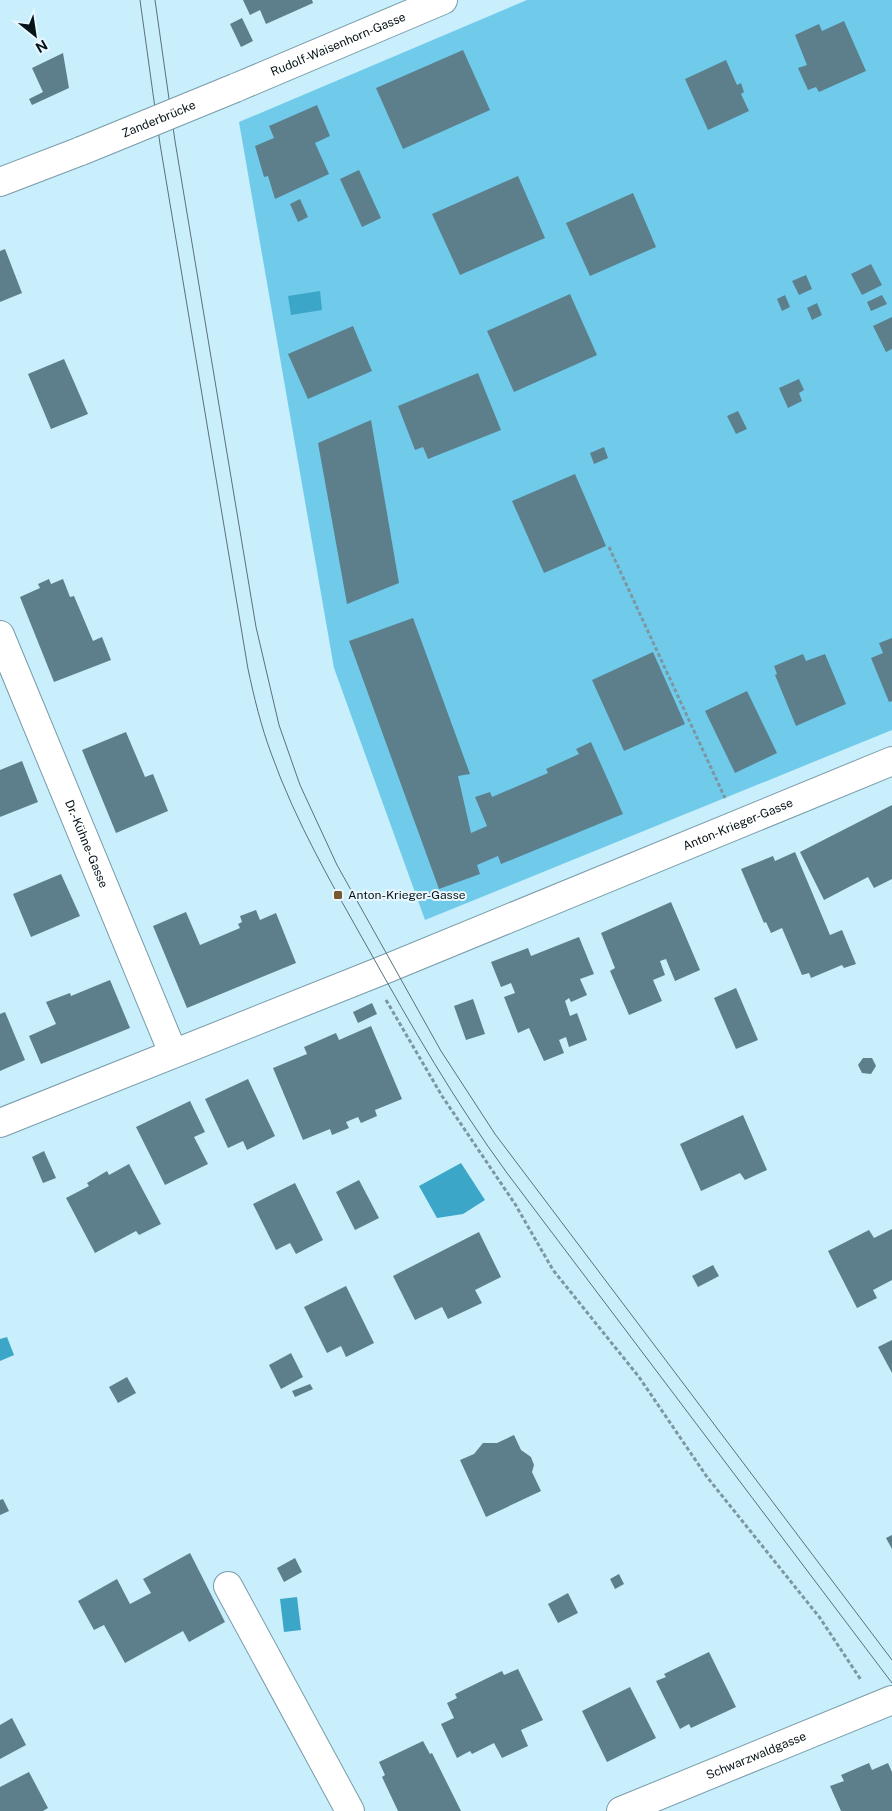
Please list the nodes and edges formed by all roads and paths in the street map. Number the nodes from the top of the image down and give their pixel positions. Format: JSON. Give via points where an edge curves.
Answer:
{"nodes":[{"id":1,"x":443,"y":0,"type":"edge"},
{"id":2,"x":235,"y":88,"type":"joint"},
{"id":3,"x":0,"y":182,"type":"edge"},
{"id":4,"x":609,"y":547,"type":"dead end"},
{"id":5,"x":0,"y":635,"type":"edge"},
{"id":6,"x":892,"y":761,"type":"edge"},
{"id":7,"x":738,"y":825,"type":"junction"},
{"id":8,"x":372,"y":975,"type":"junction"},
{"id":9,"x":172,"y":1052,"type":"junction"},
{"id":10,"x":0,"y":1123,"type":"edge"},
{"id":11,"x":228,"y":1586,"type":"dead end"},
{"id":12,"x":885,"y":1704,"type":"edge"},
{"id":13,"x":350,"y":1811,"type":"edge"},
{"id":14,"x":622,"y":1811,"type":"edge"}],
"edges":[{"from":1,"to":2,"type":"street","name":"Rudolf-Waisenhorn-Gasse"},
{"from":2,"to":3,"type":"street","name":"Zanderbrücke","bridge":true},
{"from":4,"to":7,"type":"path"},
{"from":5,"to":9,"type":"street","name":"Dr.-Kühne-Gasse"},
{"from":6,"to":7,"type":"street","name":"Anton-Krieger-Gasse"},
{"from":7,"to":8,"type":"street","name":"Anton-Krieger-Gasse"},
{"from":8,"to":9,"type":"street","name":"Anton-Krieger-Gasse"},
{"from":8,"to":12,"type":"path","via":[[442,1096],[515,1204],[553,1270],[639,1377],[707,1477]]},
{"from":9,"to":10,"type":"street","name":"Anton-Krieger-Gasse"},
{"from":11,"to":13,"type":"street"},
{"from":12,"to":14,"type":"street","name":"Schwarzwaldgasse"}]}
